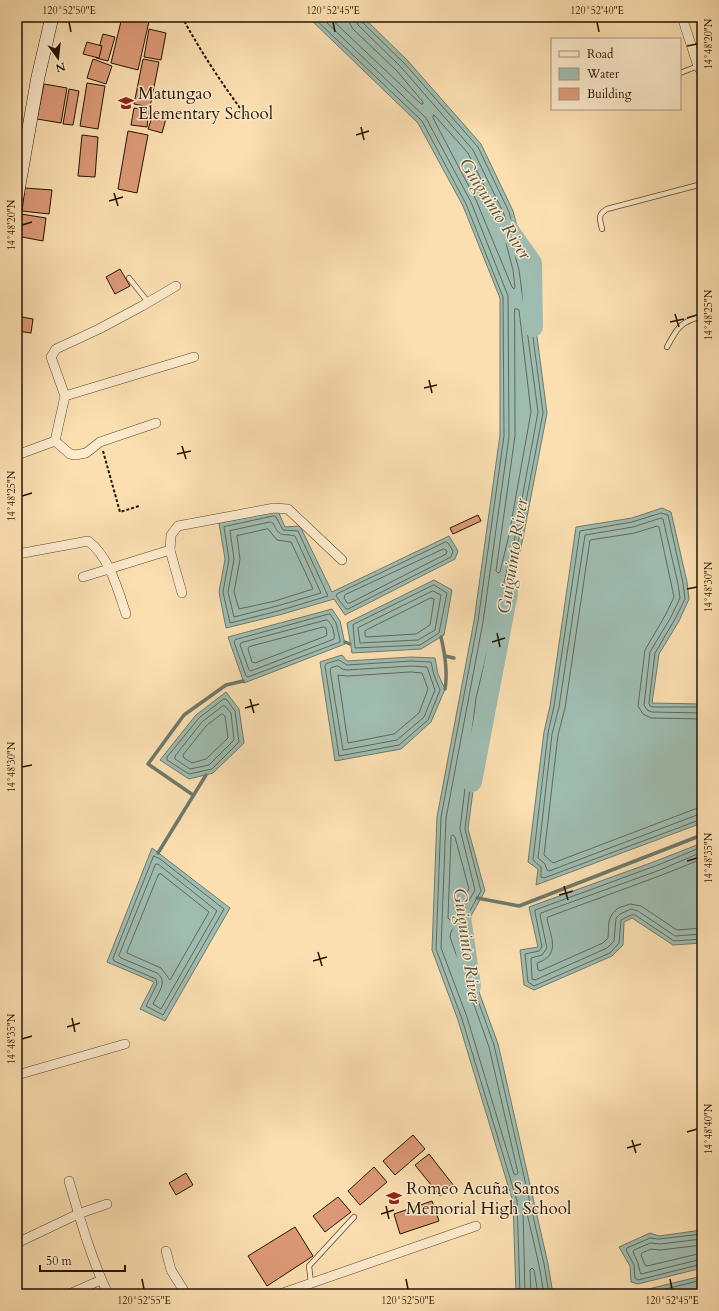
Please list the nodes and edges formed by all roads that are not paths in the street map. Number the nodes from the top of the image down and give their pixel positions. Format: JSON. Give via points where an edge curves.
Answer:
{"nodes":[{"id":1,"x":52,"y":17,"type":"edge"},
{"id":2,"x":682,"y":17,"type":"edge"},
{"id":3,"x":700,"y":69,"type":"edge"},
{"id":4,"x":681,"y":73,"type":"edge"},
{"id":5,"x":702,"y":184,"type":"edge"},
{"id":6,"x":17,"y":196,"type":"edge"},
{"id":7,"x":602,"y":229,"type":"dead end"},
{"id":8,"x":129,"y":278,"type":"dead end"},
{"id":9,"x":176,"y":286,"type":"dead end"},
{"id":10,"x":148,"y":302,"type":"junction"},
{"id":11,"x":702,"y":316,"type":"edge"},
{"id":12,"x":667,"y":347,"type":"dead end"},
{"id":13,"x":194,"y":357,"type":"dead end"},
{"id":14,"x":65,"y":396,"type":"junction"},
{"id":15,"x":156,"y":423,"type":"dead end"},
{"id":16,"x":55,"y":442,"type":"junction"},
{"id":17,"x":17,"y":455,"type":"edge"},
{"id":18,"x":17,"y":544,"type":"edge"},
{"id":19,"x":170,"y":550,"type":"junction"},
{"id":20,"x":342,"y":560,"type":"dead end"},
{"id":21,"x":110,"y":568,"type":"junction"},
{"id":22,"x":83,"y":577,"type":"dead end"},
{"id":23,"x":182,"y":593,"type":"dead end"},
{"id":24,"x":126,"y":614,"type":"dead end"},
{"id":25,"x":125,"y":1044,"type":"dead end"},
{"id":26,"x":17,"y":1075,"type":"edge"},
{"id":27,"x":69,"y":1181,"type":"dead end"},
{"id":28,"x":107,"y":1204,"type":"dead end"},
{"id":29,"x":78,"y":1214,"type":"junction"},
{"id":30,"x":354,"y":1217,"type":"dead end"},
{"id":31,"x":476,"y":1226,"type":"dead end"},
{"id":32,"x":17,"y":1243,"type":"edge"},
{"id":33,"x":166,"y":1251,"type":"dead end"},
{"id":34,"x":101,"y":1280,"type":"junction"},
{"id":35,"x":311,"y":1283,"type":"junction"},
{"id":36,"x":70,"y":1294,"type":"edge"},
{"id":37,"x":108,"y":1294,"type":"edge"},
{"id":38,"x":186,"y":1294,"type":"edge"},
{"id":39,"x":280,"y":1294,"type":"edge"}],
"edges":[{"from":1,"to":6,"type":"main road","via":[[38,77]]},
{"from":2,"to":3,"type":"street"},
{"from":3,"to":4,"type":"lane"},
{"from":5,"to":7,"type":"lane","via":[[607,209],[602,212],[600,218]]},
{"from":8,"to":10,"type":"lane"},
{"from":9,"to":10,"type":"street"},
{"from":10,"to":14,"type":"street","via":[[56,349],[51,357]]},
{"from":11,"to":12,"type":"lane","via":[[682,324]]},
{"from":13,"to":14,"type":"street"},
{"from":14,"to":16,"type":"street"},
{"from":15,"to":16,"type":"street","via":[[100,442],[86,453],[70,454]]},
{"from":16,"to":17,"type":"street"},
{"from":18,"to":21,"type":"street","via":[[18,554],[88,541],[94,545]]},
{"from":19,"to":20,"type":"street","via":[[171,535],[178,526],[274,508],[288,509]]},
{"from":19,"to":21,"type":"street"},
{"from":19,"to":23,"type":"street"},
{"from":21,"to":22,"type":"street"},
{"from":21,"to":24,"type":"street"},
{"from":25,"to":26,"type":"street"},
{"from":27,"to":29,"type":"street"},
{"from":28,"to":29,"type":"street"},
{"from":29,"to":32,"type":"street"},
{"from":29,"to":34,"type":"street"},
{"from":30,"to":35,"type":"lane","via":[[309,1266]]},
{"from":31,"to":35,"type":"street"},
{"from":33,"to":38,"type":"street","via":[[171,1270]]},
{"from":34,"to":36,"type":"street"},
{"from":34,"to":37,"type":"street"},
{"from":35,"to":39,"type":"street"}]}
